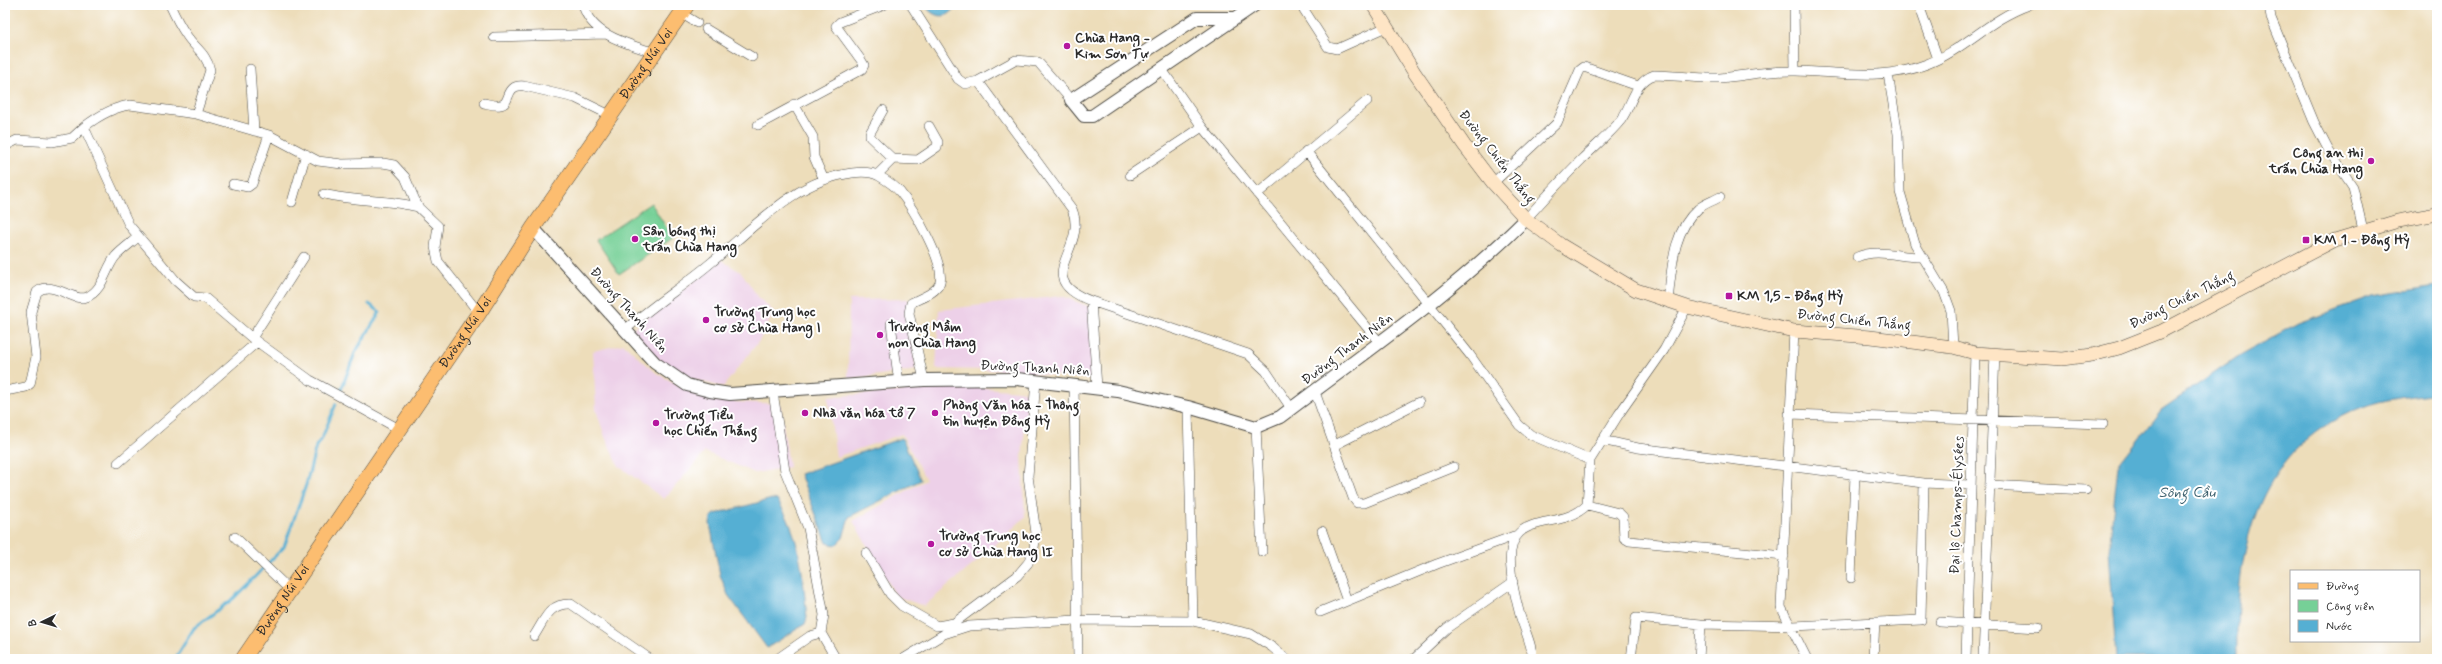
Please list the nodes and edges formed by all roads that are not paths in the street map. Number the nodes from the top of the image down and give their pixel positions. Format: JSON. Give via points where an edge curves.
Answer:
{"nodes":[{"id":1,"x":170,"y":5,"type":"edge"},
{"id":2,"x":583,"y":5,"type":"edge"},
{"id":3,"x":884,"y":5,"type":"edge"},
{"id":4,"x":911,"y":5,"type":"edge"},
{"id":5,"x":1255,"y":5,"type":"edge"},
{"id":6,"x":1301,"y":5,"type":"edge"},
{"id":7,"x":1373,"y":5,"type":"edge"},
{"id":8,"x":1794,"y":5,"type":"edge"},
{"id":9,"x":1919,"y":5,"type":"edge"},
{"id":10,"x":2029,"y":5,"type":"edge"},
{"id":11,"x":2269,"y":5,"type":"edge"},
{"id":12,"x":684,"y":9,"type":"edge"},
{"id":13,"x":1234,"y":18,"type":"junction"},
{"id":14,"x":696,"y":23,"type":"dead end"},
{"id":15,"x":1386,"y":27,"type":"junction"},
{"id":16,"x":706,"y":29,"type":"dead end"},
{"id":17,"x":606,"y":34,"type":"junction"},
{"id":18,"x":494,"y":37,"type":"dead end"},
{"id":19,"x":655,"y":53,"type":"junction"},
{"id":20,"x":752,"y":57,"type":"dead end"},
{"id":21,"x":1938,"y":59,"type":"junction"},
{"id":22,"x":1161,"y":68,"type":"junction"},
{"id":23,"x":250,"y":69,"type":"dead end"},
{"id":24,"x":1795,"y":71,"type":"junction"},
{"id":25,"x":1888,"y":74,"type":"junction"},
{"id":26,"x":978,"y":81,"type":"junction"},
{"id":27,"x":1638,"y":86,"type":"junction"},
{"id":28,"x":1071,"y":100,"type":"junction"},
{"id":29,"x":1367,"y":101,"type":"dead end"},
{"id":30,"x":484,"y":103,"type":"dead end"},
{"id":31,"x":794,"y":104,"type":"junction"},
{"id":32,"x":883,"y":110,"type":"dead end"},
{"id":33,"x":196,"y":114,"type":"junction"},
{"id":34,"x":612,"y":116,"type":"junction"},
{"id":35,"x":758,"y":126,"type":"dead end"},
{"id":36,"x":929,"y":126,"type":"dead end"},
{"id":37,"x":84,"y":127,"type":"junction"},
{"id":38,"x":1202,"y":127,"type":"junction"},
{"id":39,"x":254,"y":131,"type":"junction"},
{"id":40,"x":269,"y":135,"type":"junction"},
{"id":41,"x":5,"y":146,"type":"edge"},
{"id":42,"x":1306,"y":152,"type":"junction"},
{"id":43,"x":306,"y":154,"type":"junction"},
{"id":44,"x":893,"y":159,"type":"junction"},
{"id":45,"x":877,"y":175,"type":"junction"},
{"id":46,"x":1130,"y":175,"type":"dead end"},
{"id":47,"x":824,"y":180,"type":"junction"},
{"id":48,"x":1493,"y":183,"type":"junction"},
{"id":49,"x":233,"y":184,"type":"dead end"},
{"id":50,"x":324,"y":194,"type":"dead end"},
{"id":51,"x":1257,"y":194,"type":"junction"},
{"id":52,"x":1720,"y":197,"type":"dead end"},
{"id":53,"x":292,"y":202,"type":"dead end"},
{"id":54,"x":418,"y":207,"type":"junction"},
{"id":55,"x":2437,"y":214,"type":"edge"},
{"id":56,"x":1526,"y":219,"type":"junction"},
{"id":57,"x":533,"y":228,"type":"junction"},
{"id":58,"x":2363,"y":230,"type":"junction"},
{"id":59,"x":138,"y":237,"type":"junction"},
{"id":60,"x":304,"y":257,"type":"dead end"},
{"id":61,"x":1857,"y":257,"type":"dead end"},
{"id":62,"x":1921,"y":257,"type":"junction"},
{"id":63,"x":1091,"y":301,"type":"junction"},
{"id":64,"x":1668,"y":301,"type":"junction"},
{"id":65,"x":1430,"y":304,"type":"junction"},
{"id":66,"x":1687,"y":307,"type":"junction"},
{"id":67,"x":479,"y":313,"type":"junction"},
{"id":68,"x":891,"y":324,"type":"dead end"},
{"id":69,"x":625,"y":330,"type":"junction"},
{"id":70,"x":1794,"y":331,"type":"junction"},
{"id":71,"x":254,"y":340,"type":"junction"},
{"id":72,"x":1380,"y":343,"type":"junction"},
{"id":73,"x":1953,"y":348,"type":"junction"},
{"id":74,"x":1976,"y":353,"type":"junction"},
{"id":75,"x":1995,"y":353,"type":"junction"},
{"id":76,"x":924,"y":380,"type":"junction"},
{"id":77,"x":1036,"y":381,"type":"junction"},
{"id":78,"x":899,"y":383,"type":"junction"},
{"id":79,"x":1074,"y":385,"type":"junction"},
{"id":80,"x":1097,"y":387,"type":"junction"},
{"id":81,"x":5,"y":391,"type":"edge"},
{"id":82,"x":773,"y":392,"type":"junction"},
{"id":83,"x":1315,"y":392,"type":"junction"},
{"id":84,"x":1419,"y":402,"type":"dead end"},
{"id":85,"x":1188,"y":407,"type":"junction"},
{"id":86,"x":1291,"y":408,"type":"junction"},
{"id":87,"x":1789,"y":414,"type":"junction"},
{"id":88,"x":1973,"y":420,"type":"junction"},
{"id":89,"x":1992,"y":420,"type":"junction"},
{"id":90,"x":2103,"y":424,"type":"dead end"},
{"id":91,"x":1256,"y":427,"type":"junction"},
{"id":92,"x":399,"y":429,"type":"junction"},
{"id":93,"x":1602,"y":440,"type":"junction"},
{"id":94,"x":1335,"y":445,"type":"junction"},
{"id":95,"x":1590,"y":460,"type":"junction"},
{"id":96,"x":118,"y":463,"type":"dead end"},
{"id":97,"x":1788,"y":466,"type":"junction"},
{"id":98,"x":1454,"y":467,"type":"dead end"},
{"id":99,"x":1856,"y":474,"type":"junction"},
{"id":100,"x":1924,"y":483,"type":"junction"},
{"id":101,"x":1971,"y":485,"type":"junction"},
{"id":102,"x":1990,"y":486,"type":"junction"},
{"id":103,"x":2086,"y":490,"type":"dead end"},
{"id":104,"x":1586,"y":505,"type":"junction"},
{"id":105,"x":1322,"y":531,"type":"dead end"},
{"id":106,"x":1514,"y":536,"type":"junction"},
{"id":107,"x":235,"y":537,"type":"dead end"},
{"id":108,"x":1262,"y":552,"type":"dead end"},
{"id":109,"x":866,"y":553,"type":"dead end"},
{"id":110,"x":1784,"y":556,"type":"junction"},
{"id":111,"x":1851,"y":578,"type":"dead end"},
{"id":112,"x":1513,"y":582,"type":"junction"},
{"id":113,"x":290,"y":590,"type":"junction"},
{"id":114,"x":1347,"y":601,"type":"junction"},
{"id":115,"x":1320,"y":612,"type":"dead end"},
{"id":116,"x":1077,"y":620,"type":"junction"},
{"id":117,"x":1193,"y":621,"type":"junction"},
{"id":118,"x":1875,"y":622,"type":"junction"},
{"id":119,"x":1940,"y":622,"type":"dead end"},
{"id":120,"x":1701,"y":624,"type":"junction"},
{"id":121,"x":1967,"y":624,"type":"junction"},
{"id":122,"x":1984,"y":625,"type":"junction"},
{"id":123,"x":1793,"y":626,"type":"junction"},
{"id":124,"x":2038,"y":628,"type":"dead end"},
{"id":125,"x":821,"y":633,"type":"junction"},
{"id":126,"x":534,"y":636,"type":"dead end"},
{"id":127,"x":243,"y":659,"type":"edge"},
{"id":128,"x":650,"y":659,"type":"edge"},
{"id":129,"x":777,"y":659,"type":"edge"},
{"id":130,"x":836,"y":659,"type":"edge"},
{"id":131,"x":903,"y":659,"type":"edge"},
{"id":132,"x":1078,"y":659,"type":"edge"},
{"id":133,"x":1286,"y":659,"type":"edge"},
{"id":134,"x":1414,"y":659,"type":"edge"},
{"id":135,"x":1532,"y":659,"type":"edge"},
{"id":136,"x":1631,"y":659,"type":"edge"},
{"id":137,"x":1699,"y":659,"type":"edge"},
{"id":138,"x":1807,"y":659,"type":"edge"},
{"id":139,"x":1873,"y":659,"type":"edge"},
{"id":140,"x":1966,"y":659,"type":"edge"},
{"id":141,"x":1983,"y":659,"type":"edge"}],
"edges":[{"from":1,"to":33,"type":"street","via":[[187,37],[207,58],[209,64],[210,70]]},
{"from":2,"to":17,"type":"street","via":[[586,16]]},
{"from":3,"to":31,"type":"street","via":[[840,22],[836,26],[861,60],[864,65],[862,69]]},
{"from":4,"to":26,"type":"street","via":[[958,79],[965,84]]},
{"from":5,"to":13,"type":"street"},
{"from":6,"to":15,"type":"street","via":[[1328,47],[1337,49]]},
{"from":7,"to":15,"type":"main road","name":"Đường Chiến Thắng"},
{"from":8,"to":24,"type":"street"},
{"from":9,"to":21,"type":"street"},
{"from":10,"to":21,"type":"street","via":[[2008,12]]},
{"from":11,"to":58,"type":"street","via":[[2271,18],[2300,93],[2329,152],[2353,187]]},
{"from":12,"to":14,"type":"street"},
{"from":12,"to":19,"type":"main road","name":"Đường Núi Voi"},
{"from":13,"to":22,"type":"street"},
{"from":13,"to":28,"type":"street","via":[[1197,18]]},
{"from":15,"to":48,"type":"main road","name":"Đường Chiến Thắng","via":[[1464,145]]},
{"from":16,"to":20,"type":"street"},
{"from":17,"to":18,"type":"street"},
{"from":17,"to":19,"type":"street"},
{"from":19,"to":34,"type":"main road","name":"Đường Núi Voi"},
{"from":21,"to":25,"type":"street","via":[[1914,69]]},
{"from":22,"to":28,"type":"street","via":[[1092,116],[1084,116]]},
{"from":22,"to":38,"type":"street"},
{"from":23,"to":39,"type":"street"},
{"from":24,"to":25,"type":"street","via":[[1841,75]]},
{"from":24,"to":27,"type":"street","via":[[1720,78],[1654,75],[1645,78]]},
{"from":25,"to":62,"type":"street","via":[[1898,134],[1900,192],[1910,230]]},
{"from":26,"to":28,"type":"street","via":[[1016,60],[1038,62]]},
{"from":26,"to":63,"type":"street","via":[[1072,209],[1076,220],[1076,233],[1063,265],[1062,280],[1067,288]]},
{"from":27,"to":48,"type":"street","via":[[1584,67],[1580,70],[1557,123]]},
{"from":27,"to":56,"type":"street","via":[[1620,121]]},
{"from":29,"to":42,"type":"street"},
{"from":30,"to":34,"type":"street","via":[[504,103],[516,85],[575,98]]},
{"from":31,"to":35,"type":"street"},
{"from":31,"to":47,"type":"street","via":[[813,137],[814,157]]},
{"from":32,"to":44,"type":"street","via":[[870,137]]},
{"from":33,"to":37,"type":"street","via":[[130,105],[120,106],[95,118]]},
{"from":33,"to":39,"type":"street"},
{"from":34,"to":57,"type":"main road","name":"Đường Núi Voi"},
{"from":36,"to":44,"type":"street","via":[[938,142],[937,147],[918,160]]},
{"from":37,"to":41,"type":"street","via":[[72,138],[52,142],[17,140]]},
{"from":37,"to":59,"type":"street","via":[[129,225]]},
{"from":38,"to":46,"type":"street"},
{"from":38,"to":51,"type":"street"},
{"from":39,"to":40,"type":"street"},
{"from":40,"to":43,"type":"street"},
{"from":40,"to":49,"type":"street","via":[[252,184],[248,187]]},
{"from":42,"to":51,"type":"street"},
{"from":42,"to":65,"type":"street"},
{"from":43,"to":53,"type":"street"},
{"from":43,"to":54,"type":"street","via":[[318,161],[394,165],[405,177]]},
{"from":44,"to":45,"type":"street"},
{"from":45,"to":47,"type":"street","via":[[851,173]]},
{"from":45,"to":76,"type":"street","via":[[900,192],[926,232],[940,273],[940,282],[935,290],[911,303],[909,313]]},
{"from":47,"to":69,"type":"street","via":[[783,201],[713,262]]},
{"from":48,"to":56,"type":"main road","name":"Đường Chiến Thắng"},
{"from":50,"to":54,"type":"street","via":[[340,198],[400,202]]},
{"from":51,"to":72,"type":"street"},
{"from":52,"to":64,"type":"street","via":[[1699,208],[1681,230],[1675,247]]},
{"from":54,"to":67,"type":"street","via":[[438,226],[435,246],[438,261]]},
{"from":55,"to":58,"type":"main road","name":"Đường Chiến Thắng"},
{"from":56,"to":64,"type":"main road","name":"Đường Chiến Thắng","via":[[1603,271],[1636,290]]},
{"from":56,"to":65,"type":"street","name":"Đường Thanh Niên","via":[[1471,272]]},
{"from":57,"to":67,"type":"main road","name":"Đường Núi Voi"},
{"from":57,"to":69,"type":"street","name":"Đường Thanh Niên"},
{"from":58,"to":75,"type":"main road","name":"Đường Chiến Thắng","via":[[2305,255],[2162,330],[2119,348],[2062,359]]},
{"from":59,"to":71,"type":"street","via":[[180,285],[194,297],[205,298]]},
{"from":59,"to":81,"type":"street","via":[[114,258],[97,288],[87,297],[82,298],[61,289],[37,292],[31,312],[36,356],[30,384]]},
{"from":60,"to":71,"type":"street"},
{"from":61,"to":62,"type":"street","via":[[1876,251]]},
{"from":62,"to":73,"type":"street","via":[[1944,292],[1951,311]]},
{"from":63,"to":80,"type":"street"},
{"from":63,"to":86,"type":"street","via":[[1248,354],[1266,371]]},
{"from":64,"to":66,"type":"main road","name":"Đường Chiến Thắng"},
{"from":65,"to":72,"type":"street","name":"Đường Thanh Niên"},
{"from":65,"to":95,"type":"street","via":[[1470,355],[1519,425],[1531,435]]},
{"from":66,"to":70,"type":"main road","name":"Đường Chiến Thắng"},
{"from":66,"to":93,"type":"street","via":[[1664,350]]},
{"from":67,"to":92,"type":"main road","name":"Đường Núi Voi"},
{"from":68,"to":78,"type":"street"},
{"from":69,"to":82,"type":"street","name":"Đường Thanh Niên","via":[[655,363],[687,385],[730,394]]},
{"from":70,"to":73,"type":"main road","name":"Đường Chiến Thắng","via":[[1870,337]]},
{"from":70,"to":87,"type":"street"},
{"from":71,"to":92,"type":"street","via":[[310,380]]},
{"from":71,"to":96,"type":"street"},
{"from":72,"to":83,"type":"street","name":"Đường Thanh Niên"},
{"from":73,"to":74,"type":"main road","name":"Đường Chiến Thắng"},
{"from":74,"to":75,"type":"main road","name":"Đường Chiến Thắng"},
{"from":74,"to":88,"type":"street","name":"Đại lộ Champs-Élysées"},
{"from":75,"to":89,"type":"street"},
{"from":76,"to":77,"type":"street","name":"Đường Thanh Niên"},
{"from":76,"to":78,"type":"street","name":"Đường Thanh Niên"},
{"from":77,"to":79,"type":"street","name":"Đường Thanh Niên"},
{"from":77,"to":109,"type":"street","via":[[1028,476],[1036,533],[1028,563],[1018,576],[954,623],[937,626],[902,606],[890,594]]},
{"from":78,"to":82,"type":"street","name":"Đường Thanh Niên"},
{"from":79,"to":80,"type":"street","name":"Đường Thanh Niên"},
{"from":79,"to":116,"type":"street"},
{"from":80,"to":85,"type":"street","name":"Đường Thanh Niên"},
{"from":82,"to":125,"type":"street","via":[[785,471],[808,528],[824,615]]},
{"from":83,"to":86,"type":"street","name":"Đường Thanh Niên"},
{"from":83,"to":94,"type":"street"},
{"from":84,"to":94,"type":"street"},
{"from":85,"to":91,"type":"street","name":"Đường Thanh Niên"},
{"from":85,"to":117,"type":"street"},
{"from":86,"to":91,"type":"street","name":"Đường Thanh Niên","via":[[1269,423]]},
{"from":87,"to":88,"type":"street"},
{"from":87,"to":97,"type":"street"},
{"from":88,"to":89,"type":"street"},
{"from":88,"to":101,"type":"street","name":"Đại lộ Champs-Élysées"},
{"from":89,"to":90,"type":"street"},
{"from":89,"to":102,"type":"street"},
{"from":91,"to":108,"type":"street"},
{"from":92,"to":113,"type":"main road","name":"Đường Núi Voi"},
{"from":93,"to":95,"type":"street"},
{"from":93,"to":97,"type":"street","via":[[1638,448]]},
{"from":94,"to":98,"type":"street","via":[[1352,498],[1357,504]]},
{"from":95,"to":104,"type":"street"},
{"from":97,"to":99,"type":"street"},
{"from":97,"to":110,"type":"street"},
{"from":99,"to":100,"type":"street"},
{"from":99,"to":111,"type":"street"},
{"from":100,"to":101,"type":"street"},
{"from":100,"to":118,"type":"street","via":[[1921,620]]},
{"from":101,"to":121,"type":"street","name":"Đại lộ Champs-Élysées"},
{"from":102,"to":103,"type":"street"},
{"from":102,"to":122,"type":"street"},
{"from":104,"to":106,"type":"street","via":[[1576,512],[1524,529]]},
{"from":104,"to":110,"type":"street","via":[[1620,513],[1623,517],[1624,538],[1629,541]]},
{"from":105,"to":114,"type":"street"},
{"from":106,"to":112,"type":"street","via":[[1510,551]]},
{"from":106,"to":114,"type":"street"},
{"from":107,"to":113,"type":"street"},
{"from":110,"to":123,"type":"street","via":[[1782,607]]},
{"from":112,"to":134,"type":"street","via":[[1447,628]]},
{"from":112,"to":135,"type":"street"},
{"from":113,"to":127,"type":"main road","name":"Đường Núi Voi"},
{"from":114,"to":115,"type":"street"},
{"from":116,"to":117,"type":"street"},
{"from":116,"to":131,"type":"street","via":[[969,626],[944,634]]},
{"from":116,"to":132,"type":"street"},
{"from":117,"to":133,"type":"street","via":[[1251,634],[1272,646]]},
{"from":118,"to":123,"type":"street"},
{"from":118,"to":139,"type":"street"},
{"from":119,"to":121,"type":"street"},
{"from":120,"to":123,"type":"street"},
{"from":120,"to":136,"type":"street","via":[[1636,618]]},
{"from":120,"to":137,"type":"street"},
{"from":121,"to":122,"type":"street"},
{"from":121,"to":140,"type":"street","name":"Đại lộ Champs-Élysées"},
{"from":122,"to":124,"type":"street"},
{"from":122,"to":141,"type":"street"},
{"from":123,"to":138,"type":"street"},
{"from":125,"to":129,"type":"street","via":[[810,636]]},
{"from":125,"to":130,"type":"street"},
{"from":126,"to":128,"type":"street","via":[[552,609],[559,604],[571,604]]}]}
